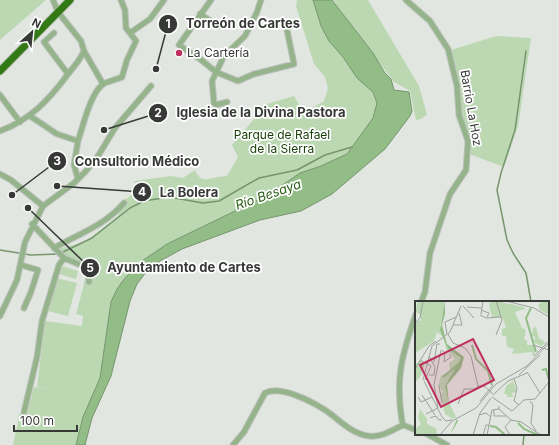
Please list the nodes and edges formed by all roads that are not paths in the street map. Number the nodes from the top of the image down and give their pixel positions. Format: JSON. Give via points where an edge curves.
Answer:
{"nodes":[{"id":1,"x":53,"y":0,"type":"edge"},
{"id":2,"x":70,"y":0,"type":"edge"},
{"id":3,"x":121,"y":0,"type":"edge"},
{"id":4,"x":164,"y":0,"type":"edge"},
{"id":5,"x":211,"y":0,"type":"edge"},
{"id":6,"x":261,"y":0,"type":"edge"},
{"id":7,"x":406,"y":0,"type":"edge"},
{"id":8,"x":58,"y":12,"type":"junction"},
{"id":9,"x":200,"y":14,"type":"junction"},
{"id":10,"x":218,"y":26,"type":"dead end"},
{"id":11,"x":287,"y":30,"type":"dead end"},
{"id":12,"x":54,"y":33,"type":"dead end"},
{"id":13,"x":130,"y":33,"type":"junction"},
{"id":14,"x":84,"y":51,"type":"junction"},
{"id":15,"x":0,"y":71,"type":"edge"},
{"id":16,"x":216,"y":72,"type":"junction"},
{"id":17,"x":68,"y":74,"type":"junction"},
{"id":18,"x":103,"y":84,"type":"junction"},
{"id":19,"x":151,"y":86,"type":"dead end"},
{"id":20,"x":0,"y":95,"type":"edge"},
{"id":21,"x":227,"y":102,"type":"dead end"},
{"id":22,"x":30,"y":116,"type":"junction"},
{"id":23,"x":20,"y":122,"type":"junction"},
{"id":24,"x":0,"y":131,"type":"edge"},
{"id":25,"x":78,"y":141,"type":"junction"},
{"id":26,"x":0,"y":174,"type":"edge"},
{"id":27,"x":78,"y":179,"type":"junction"},
{"id":28,"x":124,"y":203,"type":"dead end"},
{"id":29,"x":43,"y":206,"type":"junction"},
{"id":30,"x":32,"y":224,"type":"junction"},
{"id":31,"x":56,"y":250,"type":"junction"},
{"id":32,"x":63,"y":257,"type":"junction"},
{"id":33,"x":21,"y":265,"type":"junction"},
{"id":34,"x":89,"y":282,"type":"dead end"},
{"id":35,"x":421,"y":301,"type":"edge"},
{"id":36,"x":24,"y":308,"type":"dead end"},
{"id":37,"x":0,"y":316,"type":"edge"},
{"id":38,"x":415,"y":317,"type":"edge"},
{"id":39,"x":24,"y":412,"type":"dead end"},
{"id":40,"x":404,"y":425,"type":"junction"},
{"id":41,"x":415,"y":430,"type":"edge"},
{"id":42,"x":429,"y":435,"type":"edge"},
{"id":43,"x":233,"y":445,"type":"edge"},
{"id":44,"x":447,"y":445,"type":"edge"}],
"edges":[{"from":1,"to":8,"type":"street"},
{"from":2,"to":8,"type":"highway"},
{"from":3,"to":13,"type":"street","via":[[125,10],[125,26]]},
{"from":4,"to":13,"type":"street","via":[[150,19]]},
{"from":5,"to":9,"type":"street"},
{"from":6,"to":16,"type":"street","via":[[258,12],[245,36],[224,56]]},
{"from":7,"to":35,"type":"street","name":"Barrio La Hoz","via":[[427,18],[452,58],[459,115],[468,141],[465,173],[450,194],[428,262],[425,292]]},
{"from":8,"to":14,"type":"street","via":[[77,34]]},
{"from":8,"to":15,"type":"highway"},
{"from":9,"to":10,"type":"street"},
{"from":9,"to":16,"type":"street","via":[[178,45]]},
{"from":11,"to":16,"type":"street","via":[[294,64],[254,74],[238,81]]},
{"from":12,"to":17,"type":"street","via":[[44,42]]},
{"from":13,"to":18,"type":"street","via":[[135,39],[135,44],[122,77]]},
{"from":14,"to":17,"type":"street"},
{"from":14,"to":18,"type":"street"},
{"from":16,"to":21,"type":"street","via":[[212,80],[214,103],[216,105]]},
{"from":17,"to":22,"type":"street","via":[[49,99]]},
{"from":18,"to":25,"type":"street","via":[[92,101]]},
{"from":19,"to":27,"type":"street","via":[[115,128],[98,156]]},
{"from":20,"to":23,"type":"street"},
{"from":22,"to":23,"type":"street"},
{"from":22,"to":25,"type":"street","via":[[57,134]]},
{"from":23,"to":24,"type":"street"},
{"from":25,"to":27,"type":"street","via":[[74,165]]},
{"from":26,"to":29,"type":"street"},
{"from":27,"to":29,"type":"street"},
{"from":28,"to":31,"type":"street","via":[[104,222]]},
{"from":29,"to":30,"type":"street"},
{"from":30,"to":31,"type":"street"},
{"from":30,"to":33,"type":"street","via":[[23,247]]},
{"from":31,"to":32,"type":"street"},
{"from":32,"to":34,"type":"street","via":[[83,266],[89,276]]},
{"from":32,"to":39,"type":"street","via":[[42,321],[37,357]]},
{"from":33,"to":36,"type":"street","via":[[38,270]]},
{"from":33,"to":37,"type":"street"},
{"from":38,"to":40,"type":"street","via":[[400,368],[400,413]]},
{"from":40,"to":41,"type":"street"},
{"from":40,"to":43,"type":"street","via":[[370,437],[350,429],[314,404],[282,390],[275,390],[265,393],[244,432]]},
{"from":42,"to":44,"type":"street"}]}
